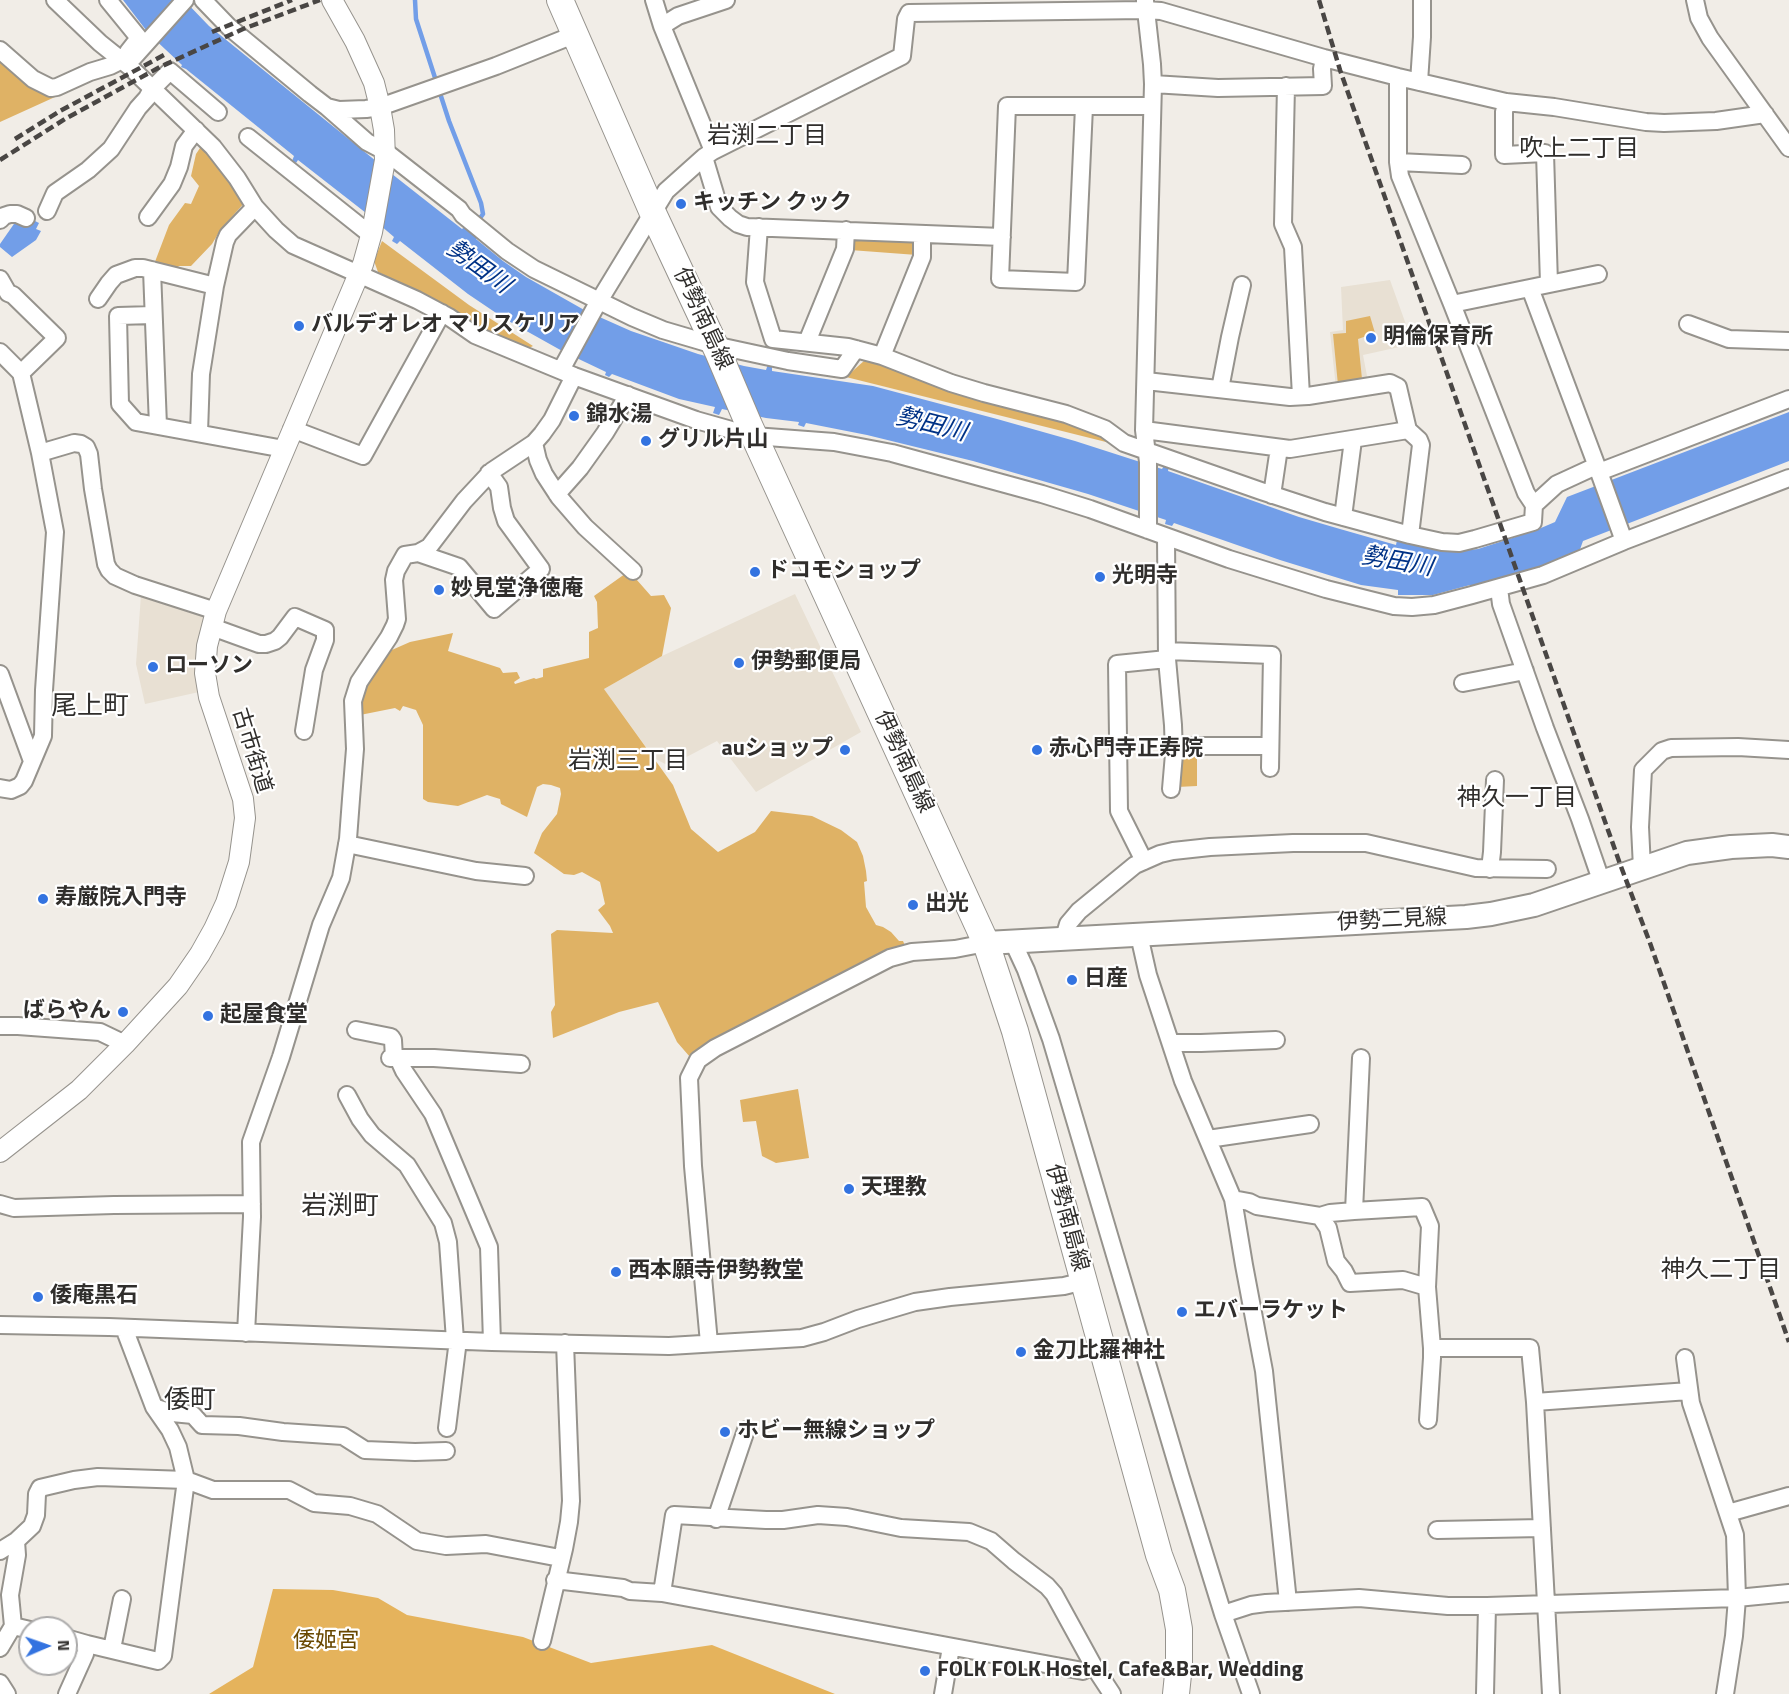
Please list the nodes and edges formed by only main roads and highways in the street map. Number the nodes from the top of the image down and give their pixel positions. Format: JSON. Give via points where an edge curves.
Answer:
{"nodes":[{"id":1,"x":560,"y":0,"type":"edge"},
{"id":2,"x":1789,"y":847,"type":"edge"},
{"id":3,"x":986,"y":943,"type":"junction"},
{"id":4,"x":1159,"y":1555,"type":"junction"},
{"id":5,"x":1161,"y":1694,"type":"edge"},
{"id":6,"x":1176,"y":1694,"type":"edge"}],
"edges":[{"from":1,"to":3,"type":"main road","name":"伊勢南島線","via":[[652,211]]},
{"from":2,"to":3,"type":"main road","name":"伊勢二見線","via":[[1731,847],[1687,853],[1534,905],[1466,917]]},
{"from":3,"to":4,"type":"main road","name":"伊勢南島線","via":[[1015,1031]]},
{"from":4,"to":5,"type":"main road","name":"伊勢南島線","via":[[1166,1630]]},
{"from":4,"to":6,"type":"main road","name":"伊勢南島線","via":[[1172,1590],[1179,1629]]}]}
